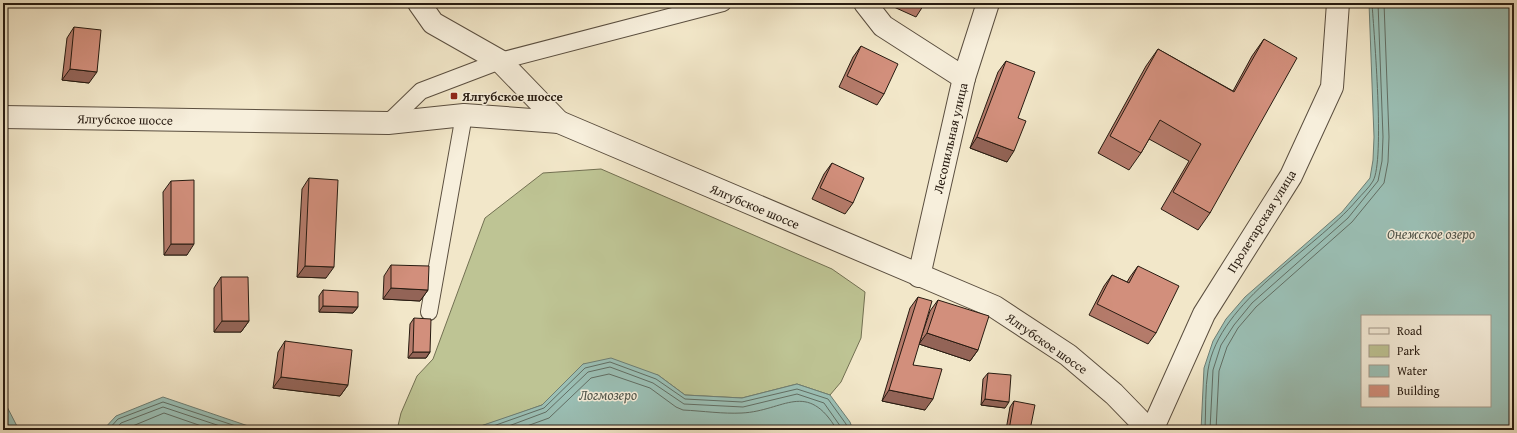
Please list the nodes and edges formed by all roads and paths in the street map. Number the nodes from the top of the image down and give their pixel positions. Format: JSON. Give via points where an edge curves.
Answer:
{"nodes":[{"id":1,"x":419,"y":3,"type":"edge"},
{"id":2,"x":723,"y":3,"type":"edge"},
{"id":3,"x":865,"y":3,"type":"edge"},
{"id":4,"x":988,"y":3,"type":"edge"},
{"id":5,"x":1338,"y":3,"type":"edge"},
{"id":6,"x":500,"y":61,"type":"junction"},
{"id":7,"x":964,"y":78,"type":"junction"},
{"id":8,"x":464,"y":115,"type":"junction"},
{"id":9,"x":3,"y":117,"type":"edge"},
{"id":10,"x":559,"y":122,"type":"junction"},
{"id":11,"x":388,"y":123,"type":"junction"},
{"id":12,"x":919,"y":276,"type":"junction"},
{"id":13,"x":429,"y":312,"type":"dead end"},
{"id":14,"x":1150,"y":430,"type":"edge"}],
"edges":[{"from":1,"to":6,"type":"street","via":[[433,23]]},
{"from":2,"to":6,"type":"lane"},
{"from":3,"to":7,"type":"street","via":[[883,26]]},
{"from":4,"to":7,"type":"street","name":"Лесопильная улица"},
{"from":5,"to":14,"type":"street","name":"Пролетарская улица","via":[[1332,87],[1291,176],[1204,314]]},
{"from":6,"to":10,"type":"street"},
{"from":6,"to":11,"type":"lane","via":[[421,91]]},
{"from":7,"to":12,"type":"street","name":"Лесопильная улица"},
{"from":8,"to":10,"type":"street","name":"Ялгубское шоссе"},
{"from":8,"to":11,"type":"street","name":"Ялгубское шоссе"},
{"from":8,"to":13,"type":"lane"},
{"from":9,"to":11,"type":"street","name":"Ялгубское шоссе"},
{"from":10,"to":12,"type":"street","name":"Ялгубское шоссе"},
{"from":12,"to":14,"type":"street","name":"Ялгубское шоссе","via":[[995,307],[1068,355],[1114,394]]}]}
